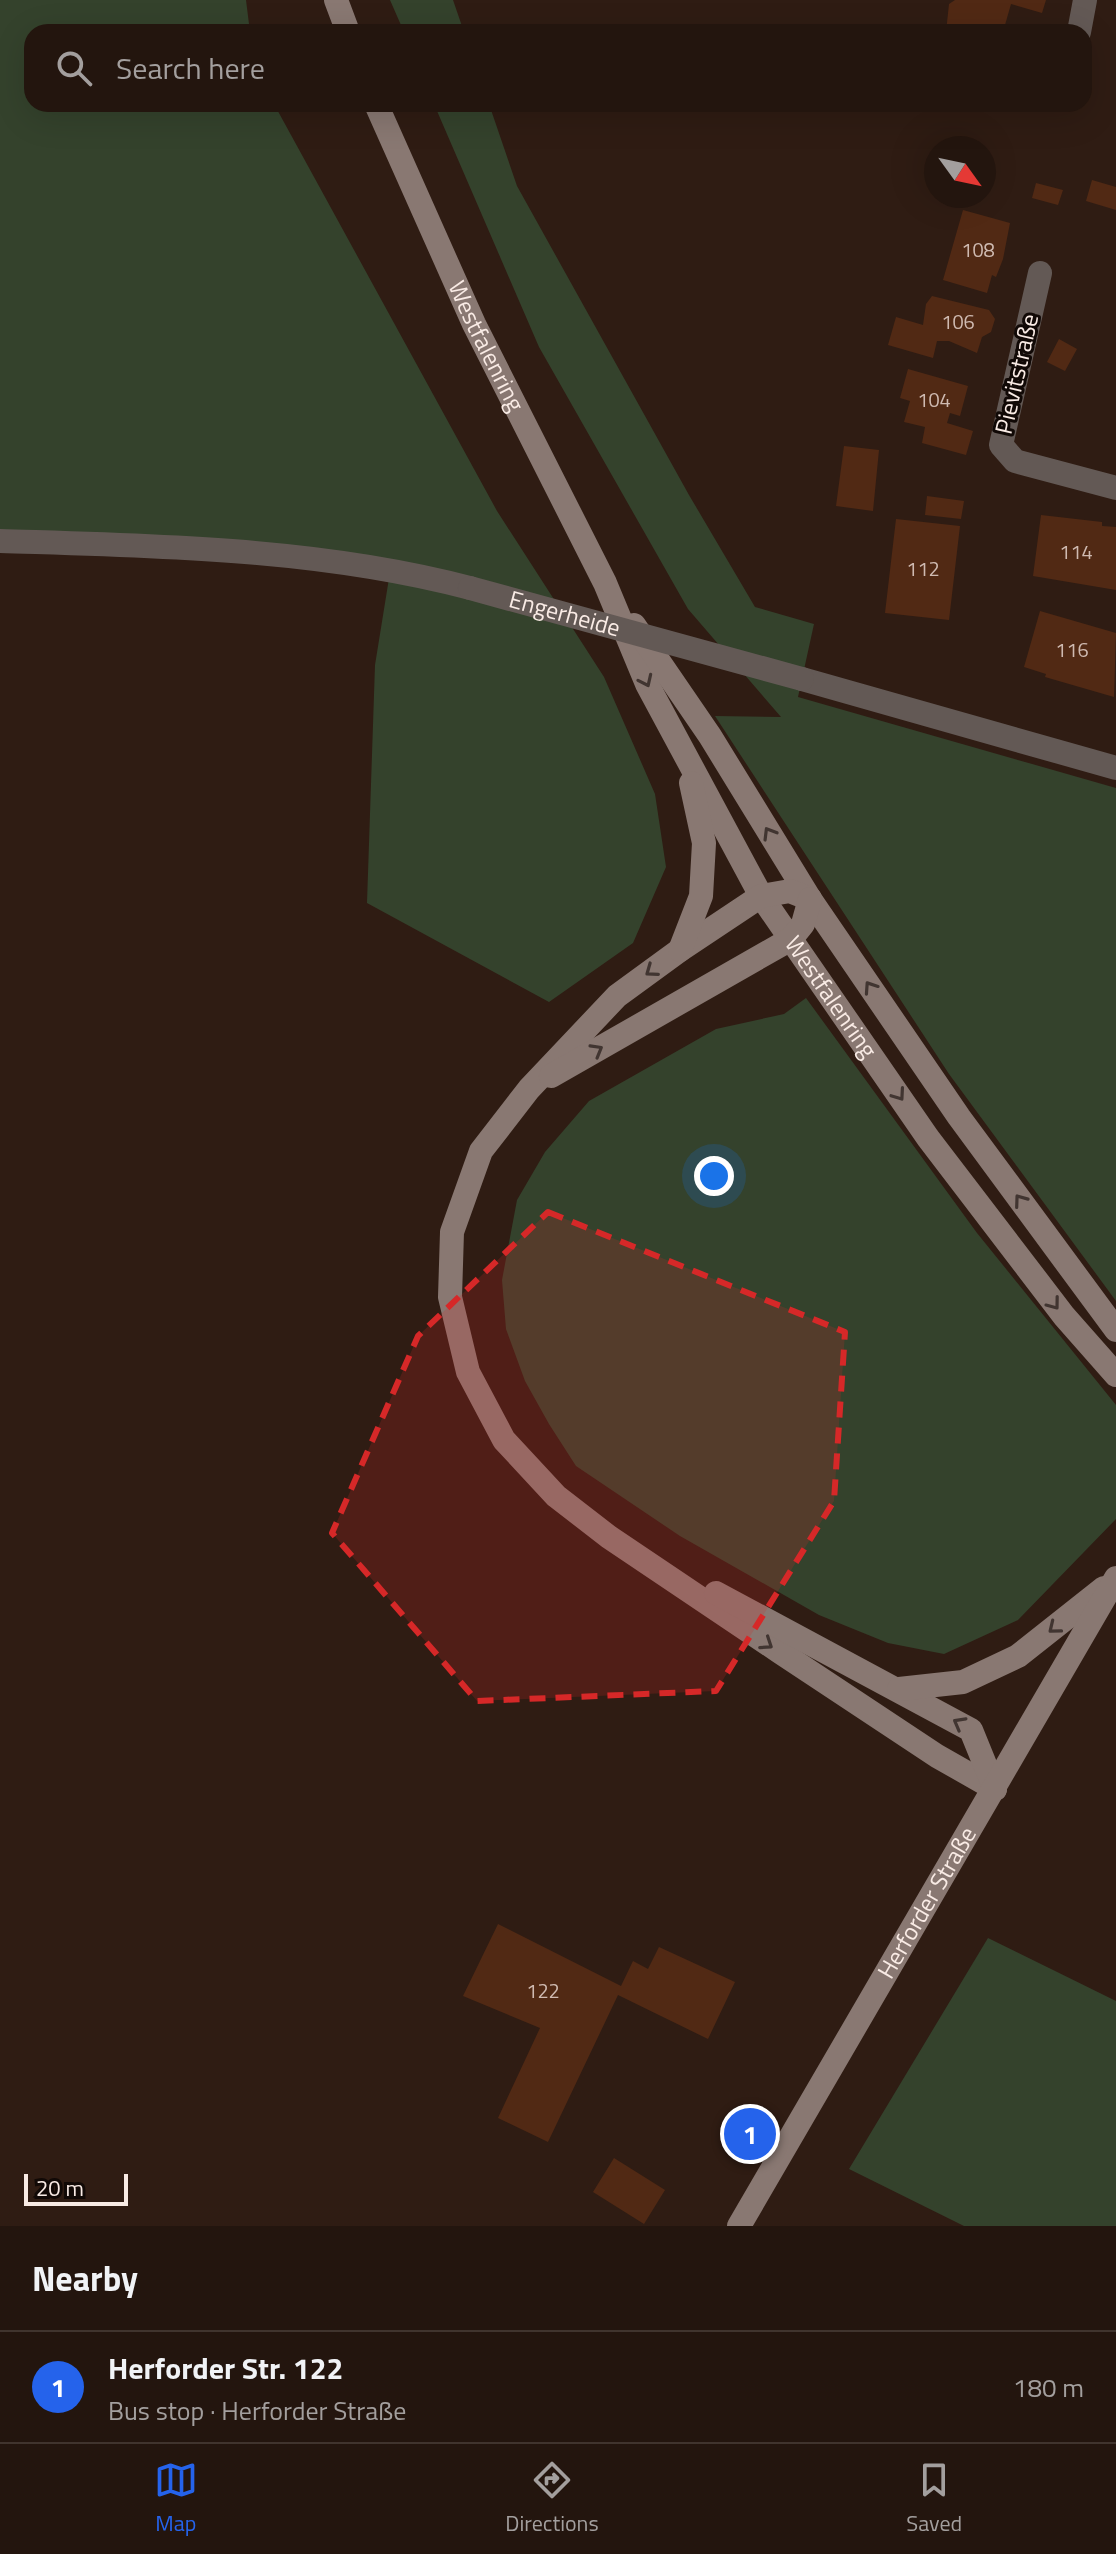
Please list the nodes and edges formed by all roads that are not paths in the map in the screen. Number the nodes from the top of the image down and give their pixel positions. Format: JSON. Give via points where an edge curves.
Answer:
{"nodes":[{"id":1,"x":336,"y":0,"type":"edge"},
{"id":2,"x":1085,"y":0,"type":"edge"},
{"id":3,"x":345,"y":24,"type":"edge"},
{"id":4,"x":1080,"y":24,"type":"edge"},
{"id":5,"x":380,"y":112,"type":"edge"},
{"id":6,"x":1040,"y":273,"type":"dead end"},
{"id":7,"x":1116,"y":488,"type":"edge"},
{"id":8,"x":0,"y":541,"type":"edge"},
{"id":9,"x":605,"y":583,"type":"junction"},
{"id":10,"x":684,"y":753,"type":"junction"},
{"id":11,"x":1116,"y":768,"type":"edge"},
{"id":12,"x":761,"y":896,"type":"junction"},
{"id":13,"x":810,"y":899,"type":"junction"},
{"id":14,"x":791,"y":939,"type":"junction"},
{"id":15,"x":680,"y":950,"type":"junction"},
{"id":16,"x":529,"y":1089,"type":"junction"},
{"id":17,"x":1116,"y":1330,"type":"edge"},
{"id":18,"x":1116,"y":1375,"type":"edge"},
{"id":19,"x":609,"y":1537,"type":"junction"},
{"id":20,"x":1116,"y":1578,"type":"edge"},
{"id":21,"x":899,"y":1689,"type":"junction"},
{"id":22,"x":995,"y":1789,"type":"junction"},
{"id":23,"x":739,"y":2226,"type":"edge"}],
"edges":[{"from":1,"to":3,"type":"main road"},
{"from":2,"to":4,"type":"street"},
{"from":5,"to":9,"type":"main road","name":"Westfalenring","via":[[474,324]]},
{"from":6,"to":7,"type":"street","name":"Pievitstraße","via":[[1001,445],[1015,461]]},
{"from":8,"to":11,"type":"street","name":"Engerheide","bridge":true,"via":[[313,557],[420,575]]},
{"from":9,"to":10,"type":"main road","name":"Westfalenring","one_way":true,"via":[[647,684]]},
{"from":13,"to":9,"type":"main road","name":"Westfalenring","one_way":true,"via":[[710,736]]},
{"from":10,"to":12,"type":"main road","name":"Westfalenring"},
{"from":10,"to":15,"type":"main road","via":[[704,843],[701,896]]},
{"from":12,"to":13,"type":"main road","via":[[790,891]]},
{"from":12,"to":14,"type":"main road","name":"Westfalenring"},
{"from":12,"to":15,"type":"main road"},
{"from":13,"to":14,"type":"main road","via":[[803,924]]},
{"from":17,"to":13,"type":"main road","name":"Westfalenring","one_way":true,"via":[[959,1117]]},
{"from":16,"to":14,"type":"main road","one_way":true},
{"from":14,"to":18,"type":"main road","name":"Westfalenring","one_way":true,"via":[[928,1138],[1064,1316]]},
{"from":15,"to":16,"type":"main road","one_way":true,"via":[[617,996]]},
{"from":16,"to":19,"type":"main road","via":[[481,1151],[452,1232],[450,1297],[468,1372],[504,1440],[556,1496]]},
{"from":19,"to":21,"type":"main road"},
{"from":19,"to":22,"type":"main road","one_way":true,"via":[[924,1748]]},
{"from":20,"to":21,"type":"main road","one_way":true,"via":[[1018,1656],[963,1682]]},
{"from":20,"to":22,"type":"main road","name":"Herforder Straße"},
{"from":22,"to":21,"type":"main road","one_way":true,"via":[[971,1730]]},
{"from":22,"to":23,"type":"main road","name":"Herforder Straße"}]}
